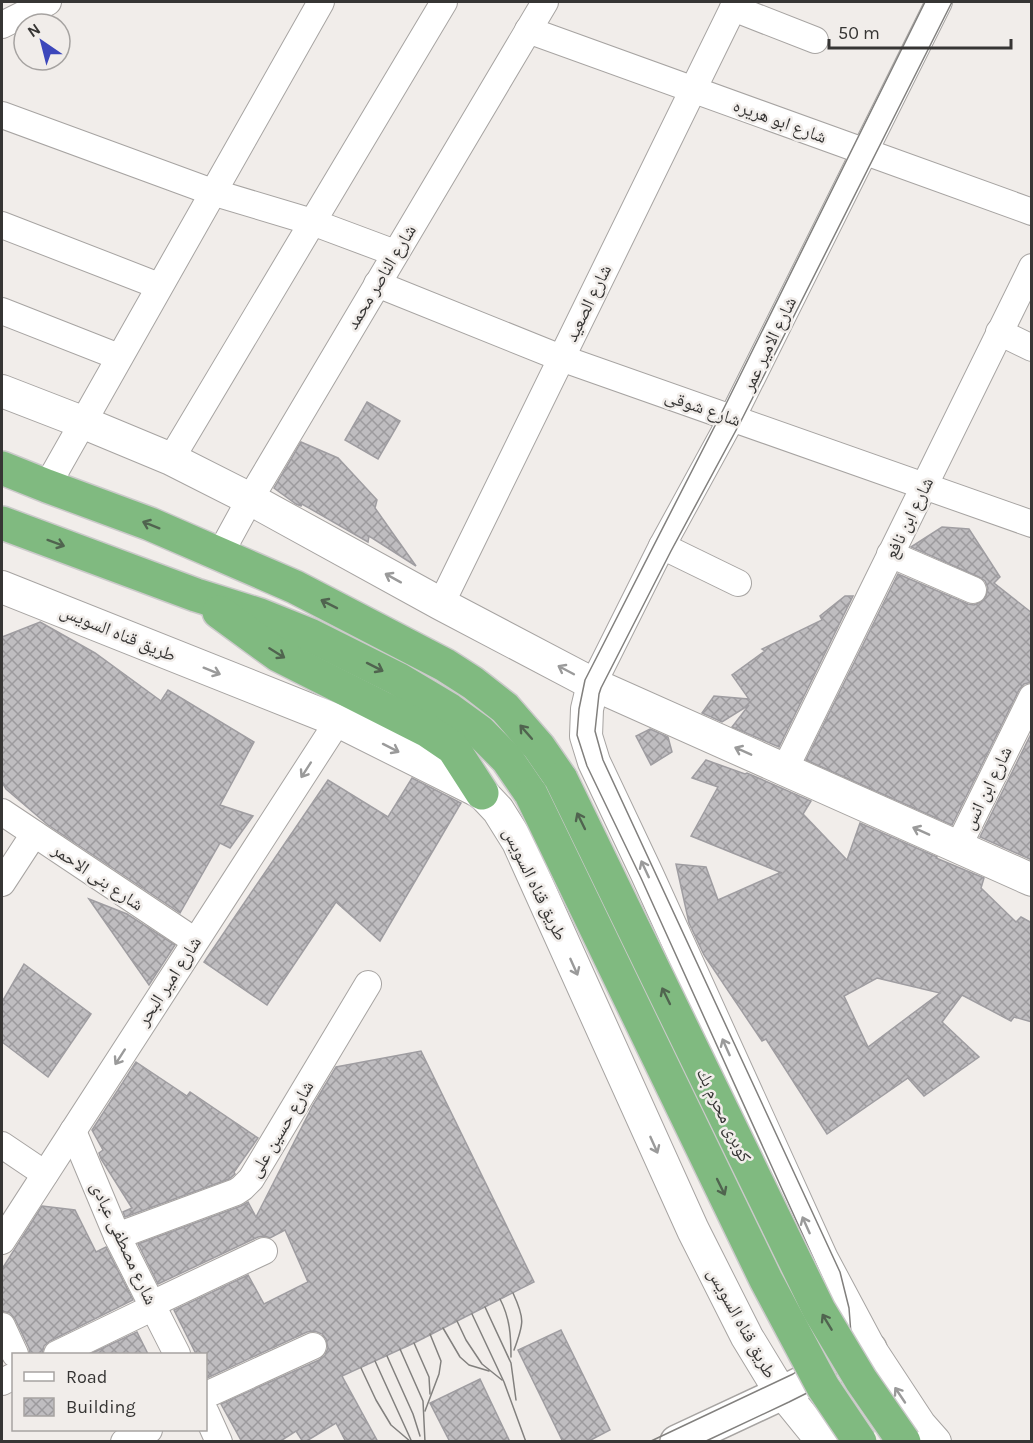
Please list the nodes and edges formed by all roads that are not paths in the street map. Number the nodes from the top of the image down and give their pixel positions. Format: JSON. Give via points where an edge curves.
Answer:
{"nodes":[{"id":1,"x":48,"y":2,"type":"edge"},
{"id":2,"x":321,"y":2,"type":"edge"},
{"id":3,"x":444,"y":2,"type":"edge"},
{"id":4,"x":545,"y":2,"type":"edge"},
{"id":5,"x":939,"y":2,"type":"edge"},
{"id":6,"x":734,"y":5,"type":"edge"},
{"id":7,"x":4,"y":19,"type":"edge"},
{"id":8,"x":528,"y":30,"type":"junction"},
{"id":9,"x":815,"y":40,"type":"dead end"},
{"id":10,"x":693,"y":89,"type":"junction"},
{"id":11,"x":2,"y":115,"type":"edge"},
{"id":12,"x":864,"y":152,"type":"junction"},
{"id":13,"x":212,"y":192,"type":"junction"},
{"id":14,"x":1032,"y":212,"type":"edge"},
{"id":15,"x":312,"y":222,"type":"junction"},
{"id":16,"x":2,"y":225,"type":"edge"},
{"id":17,"x":395,"y":253,"type":"junction"},
{"id":18,"x":1032,"y":267,"type":"edge"},
{"id":19,"x":377,"y":284,"type":"junction"},
{"id":20,"x":159,"y":286,"type":"junction"},
{"id":21,"x":2,"y":311,"type":"edge"},
{"id":22,"x":999,"y":332,"type":"junction"},
{"id":23,"x":1032,"y":348,"type":"edge"},
{"id":24,"x":119,"y":357,"type":"junction"},
{"id":25,"x":561,"y":358,"type":"junction"},
{"id":26,"x":2,"y":391,"type":"edge"},
{"id":27,"x":732,"y":418,"type":"junction"},
{"id":28,"x":82,"y":422,"type":"junction"},
{"id":29,"x":171,"y":459,"type":"junction"},
{"id":30,"x":2,"y":468,"type":"edge"},
{"id":31,"x":47,"y":486,"type":"junction"},
{"id":32,"x":924,"y":487,"type":"junction"},
{"id":33,"x":250,"y":499,"type":"junction"},
{"id":34,"x":2,"y":523,"type":"edge"},
{"id":35,"x":1032,"y":524,"type":"edge"},
{"id":36,"x":662,"y":546,"type":"junction"},
{"id":37,"x":220,"y":554,"type":"junction"},
{"id":38,"x":890,"y":555,"type":"junction"},
{"id":39,"x":738,"y":583,"type":"dead end"},
{"id":40,"x":2,"y":587,"type":"edge"},
{"id":41,"x":973,"y":590,"type":"dead end"},
{"id":42,"x":196,"y":595,"type":"junction"},
{"id":43,"x":441,"y":604,"type":"junction"},
{"id":44,"x":593,"y":684,"type":"junction"},
{"id":45,"x":1032,"y":697,"type":"edge"},
{"id":46,"x":338,"y":721,"type":"junction"},
{"id":47,"x":785,"y":769,"type":"junction"},
{"id":48,"x":482,"y":793,"type":"junction"},
{"id":49,"x":2,"y":812,"type":"edge"},
{"id":50,"x":34,"y":834,"type":"junction"},
{"id":51,"x":958,"y":847,"type":"junction"},
{"id":52,"x":1032,"y":880,"type":"edge"},
{"id":53,"x":2,"y":883,"type":"edge"},
{"id":54,"x":195,"y":941,"type":"junction"},
{"id":55,"x":368,"y":984,"type":"dead end"},
{"id":56,"x":73,"y":1131,"type":"junction"},
{"id":57,"x":2,"y":1145,"type":"edge"},
{"id":58,"x":45,"y":1174,"type":"junction"},
{"id":59,"x":117,"y":1236,"type":"junction"},
{"id":60,"x":2,"y":1241,"type":"edge"},
{"id":61,"x":264,"y":1251,"type":"dead end"},
{"id":62,"x":153,"y":1306,"type":"junction"},
{"id":63,"x":2,"y":1326,"type":"edge"},
{"id":64,"x":313,"y":1346,"type":"dead end"},
{"id":65,"x":870,"y":1349,"type":"junction"},
{"id":66,"x":15,"y":1353,"type":"edge"},
{"id":67,"x":59,"y":1353,"type":"edge"},
{"id":68,"x":176,"y":1353,"type":"edge"},
{"id":69,"x":782,"y":1393,"type":"junction"},
{"id":70,"x":207,"y":1395,"type":"edge"},
{"id":71,"x":207,"y":1415,"type":"edge"},
{"id":72,"x":147,"y":1431,"type":"edge"},
{"id":73,"x":124,"y":1442,"type":"edge"},
{"id":74,"x":219,"y":1442,"type":"edge"},
{"id":75,"x":677,"y":1442,"type":"edge"},
{"id":76,"x":823,"y":1442,"type":"edge"},
{"id":77,"x":860,"y":1442,"type":"edge"},
{"id":78,"x":904,"y":1442,"type":"edge"},
{"id":79,"x":935,"y":1442,"type":"edge"}],
"edges":[{"from":1,"to":7,"type":"street"},
{"from":2,"to":13,"type":"street"},
{"from":3,"to":15,"type":"street"},
{"from":4,"to":8,"type":"street","name":"شارع الناصر محمد"},
{"from":5,"to":12,"type":"street","name":"شارع الامير عمر"},
{"from":6,"to":9,"type":"street"},
{"from":6,"to":10,"type":"street","name":"شارع الصعيد"},
{"from":8,"to":10,"type":"street","name":"شارع ابو هريره"},
{"from":8,"to":17,"type":"street","name":"شارع الناصر محمد"},
{"from":10,"to":12,"type":"street","name":"شارع ابو هريره"},
{"from":10,"to":25,"type":"street","name":"شارع الصعيد"},
{"from":11,"to":13,"type":"street"},
{"from":12,"to":14,"type":"street","name":"شارع ابو هريره"},
{"from":12,"to":27,"type":"street","name":"شارع الامير عمر"},
{"from":13,"to":15,"type":"street"},
{"from":13,"to":20,"type":"street"},
{"from":15,"to":17,"type":"street"},
{"from":15,"to":29,"type":"street"},
{"from":16,"to":20,"type":"street"},
{"from":17,"to":19,"type":"street","name":"شارع الناصر محمد"},
{"from":18,"to":22,"type":"street","name":"شارع ابن نافع"},
{"from":19,"to":25,"type":"street","name":"شارع شوقى"},
{"from":19,"to":33,"type":"street","name":"شارع الناصر محمد"},
{"from":20,"to":24,"type":"street"},
{"from":21,"to":24,"type":"street"},
{"from":22,"to":23,"type":"street"},
{"from":22,"to":32,"type":"street","name":"شارع ابن نافع"},
{"from":24,"to":28,"type":"street"},
{"from":25,"to":27,"type":"street","name":"شارع شوقى"},
{"from":25,"to":43,"type":"street","name":"شارع الصعيد"},
{"from":26,"to":28,"type":"street"},
{"from":27,"to":32,"type":"street","name":"شارع شوقى"},
{"from":27,"to":36,"type":"street","name":"شارع الامير عمر"},
{"from":28,"to":29,"type":"street"},
{"from":28,"to":31,"type":"street"},
{"from":29,"to":33,"type":"street"},
{"from":30,"to":31,"type":"highway"},
{"from":37,"to":31,"type":"highway","one_way":true},
{"from":32,"to":35,"type":"street","name":"شارع شوقى"},
{"from":32,"to":38,"type":"street","name":"شارع ابن نافع"},
{"from":33,"to":37,"type":"street","name":"شارع الناصر محمد"},
{"from":43,"to":33,"type":"street","one_way":true},
{"from":34,"to":42,"type":"highway","one_way":true},
{"from":36,"to":39,"type":"street"},
{"from":36,"to":44,"type":"street","name":"شارع الامير عمر"},
{"from":78,"to":37,"type":"highway","name":"كوبرى محرم بك","one_way":true,"bridge":true,"via":[[819,1310],[561,779],[540,747],[505,708],[445,665],[295,587]]},
{"from":38,"to":41,"type":"street"},
{"from":38,"to":47,"type":"street","name":"شارع ابن نافع"},
{"from":40,"to":46,"type":"street","name":"طريق قناه السويس","one_way":true},
{"from":42,"to":48,"type":"highway","one_way":true,"via":[[278,655],[428,731],[453,748]]},
{"from":42,"to":77,"type":"highway","name":"كوبرى محرم بك","one_way":true,"bridge":true,"via":[[310,635],[398,679],[479,731],[507,759],[531,794],[766,1280],[823,1387]]},
{"from":44,"to":43,"type":"street","one_way":true},
{"from":47,"to":44,"type":"street","one_way":true},
{"from":65,"to":44,"type":"street","one_way":true,"via":[[822,1259],[594,762],[586,736]]},
{"from":45,"to":51,"type":"street","name":"شارع ابن انس"},
{"from":46,"to":48,"type":"street","name":"طريق قناه السويس","one_way":true},
{"from":46,"to":54,"type":"street","name":"شارع امير البحر","one_way":true},
{"from":51,"to":47,"type":"street","one_way":true},
{"from":48,"to":69,"type":"street","name":"طريق قناه السويس","one_way":true,"via":[[518,842],[693,1230],[747,1337]]},
{"from":49,"to":50,"type":"street","name":"شارع بنى الاحمر"},
{"from":50,"to":53,"type":"street"},
{"from":50,"to":54,"type":"street","name":"شارع بنى الاحمر"},
{"from":51,"to":52,"type":"street"},
{"from":54,"to":56,"type":"street","name":"شارع امير البحر","one_way":true},
{"from":55,"to":59,"type":"street","name":"شارع حسين على","via":[[247,1184],[236,1192]]},
{"from":56,"to":58,"type":"street","name":"شارع امير البحر"},
{"from":56,"to":59,"type":"street","name":"شارع مصطفى عبادى"},
{"from":57,"to":58,"type":"street"},
{"from":58,"to":60,"type":"street","name":"شارع امير البحر"},
{"from":59,"to":62,"type":"street","name":"شارع مصطفى عبادى"},
{"from":61,"to":62,"type":"street"},
{"from":62,"to":67,"type":"street"},
{"from":62,"to":68,"type":"street","name":"شارع مصطفى عبادى"},
{"from":63,"to":66,"type":"street"},
{"from":64,"to":70,"type":"street"},
{"from":65,"to":69,"type":"main road"},
{"from":79,"to":65,"type":"street","one_way":true},
{"from":69,"to":75,"type":"main road"},
{"from":69,"to":76,"type":"street","name":"طريق قناه السويس"},
{"from":71,"to":74,"type":"street"},
{"from":72,"to":73,"type":"street"}]}
